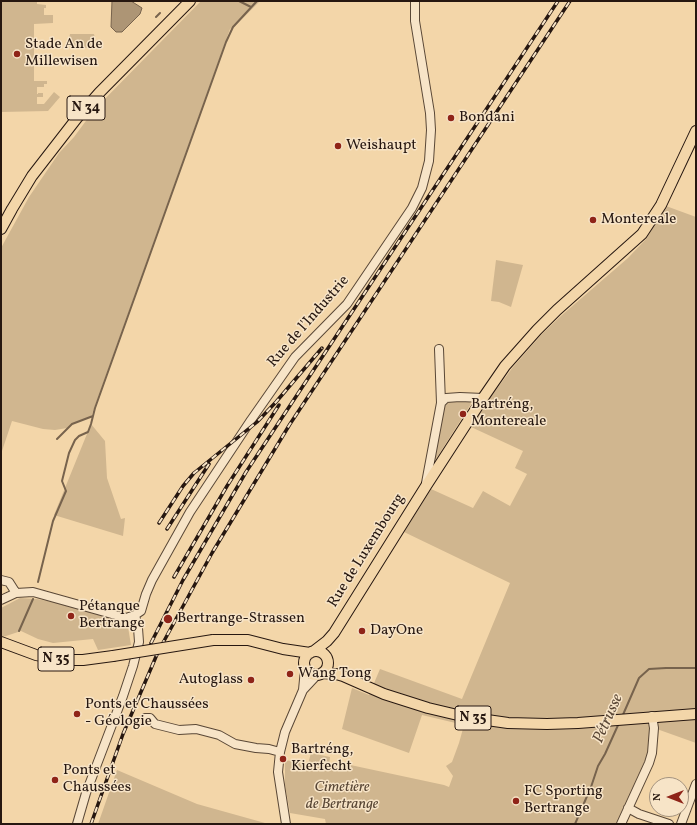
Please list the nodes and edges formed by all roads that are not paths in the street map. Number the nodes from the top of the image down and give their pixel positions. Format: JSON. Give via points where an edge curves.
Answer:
{"nodes":[{"id":1,"x":190,"y":1,"type":"edge"},
{"id":2,"x":415,"y":1,"type":"edge"},
{"id":3,"x":696,"y":131,"type":"edge"},
{"id":4,"x":1,"y":228,"type":"edge"},
{"id":5,"x":439,"y":349,"type":"dead end"},
{"id":6,"x":483,"y":398,"type":"junction"},
{"id":7,"x":441,"y":403,"type":"junction"},
{"id":8,"x":426,"y":486,"type":"junction"},
{"id":9,"x":1,"y":580,"type":"edge"},
{"id":10,"x":16,"y":593,"type":"junction"},
{"id":11,"x":1,"y":600,"type":"edge"},
{"id":12,"x":135,"y":615,"type":"junction"},
{"id":13,"x":334,"y":632,"type":"junction"},
{"id":14,"x":1,"y":642,"type":"edge"},
{"id":15,"x":283,"y":649,"type":"junction"},
{"id":16,"x":312,"y":652,"type":"junction"},
{"id":17,"x":304,"y":667,"type":"junction"},
{"id":18,"x":323,"y":668,"type":"junction"},
{"id":19,"x":303,"y":690,"type":"junction"},
{"id":20,"x":696,"y":714,"type":"edge"},
{"id":21,"x":652,"y":716,"type":"junction"},
{"id":22,"x":145,"y":718,"type":"dead end"},
{"id":23,"x":280,"y":752,"type":"junction"},
{"id":24,"x":696,"y":784,"type":"edge"},
{"id":25,"x":628,"y":808,"type":"junction"},
{"id":26,"x":77,"y":824,"type":"edge"},
{"id":27,"x":286,"y":824,"type":"edge"},
{"id":28,"x":621,"y":824,"type":"edge"},
{"id":29,"x":669,"y":824,"type":"edge"},
{"id":30,"x":681,"y":824,"type":"edge"}],
"edges":[{"from":1,"to":4,"type":"main road","number":"N 34","via":[[77,118],[32,176]]},
{"from":2,"to":12,"type":"street","name":"Rue de l'Industrie","via":[[416,28],[431,130],[429,161],[422,188],[412,208],[347,304],[295,357],[267,396],[190,512],[152,580],[141,611]]},
{"from":3,"to":6,"type":"main road","name":"Rue de Luxembourg","via":[[661,205],[642,234],[537,330],[505,366]]},
{"from":5,"to":7,"type":"street","name":"Rue de Luxembourg"},
{"from":6,"to":7,"type":"street","via":[[446,398]]},
{"from":6,"to":8,"type":"main road","name":"Rue de Luxembourg"},
{"from":7,"to":8,"type":"street","name":"Rue de Luxembourg"},
{"from":8,"to":13,"type":"main road","name":"Rue de Luxembourg"},
{"from":9,"to":10,"type":"street","via":[[9,582]]},
{"from":10,"to":11,"type":"street"},
{"from":10,"to":12,"type":"street","via":[[39,593],[126,618]]},
{"from":12,"to":26,"type":"street","via":[[139,642],[118,710],[86,793]]},
{"from":13,"to":16,"type":"main road","name":"Rue de Luxembourg"},
{"from":13,"to":18,"type":"main road","name":"Rue de Luxembourg"},
{"from":14,"to":15,"type":"main road","number":"N 35","bridge":true,"via":[[36,655],[60,660],[83,660],[213,640],[248,640]]},
{"from":15,"to":16,"type":"main road","number":"N 35"},
{"from":15,"to":17,"type":"main road","number":"N 35"},
{"from":16,"to":17,"type":"main road","via":[[305,658]]},
{"from":16,"to":18,"type":"main road","via":[[321,652]]},
{"from":17,"to":18,"type":"main road","via":[[308,672]]},
{"from":17,"to":19,"type":"street","name":"Rue de Luxembourg"},
{"from":18,"to":19,"type":"street","name":"Rue de Luxembourg"},
{"from":18,"to":21,"type":"main road","number":"N 35","via":[[384,694],[466,717],[508,723],[547,724]]},
{"from":19,"to":23,"type":"street","name":"Rue de Luxembourg","via":[[285,732]]},
{"from":20,"to":21,"type":"main road","number":"N 35"},
{"from":21,"to":25,"type":"street","via":[[654,728],[651,758]]},
{"from":22,"to":23,"type":"street","via":[[150,718],[155,724],[179,730],[196,729],[219,735],[235,744]]},
{"from":23,"to":27,"type":"street","name":"Rue de Luxembourg","via":[[278,772]]},
{"from":24,"to":30,"type":"street"},
{"from":25,"to":28,"type":"street"},
{"from":25,"to":29,"type":"street"}]}
